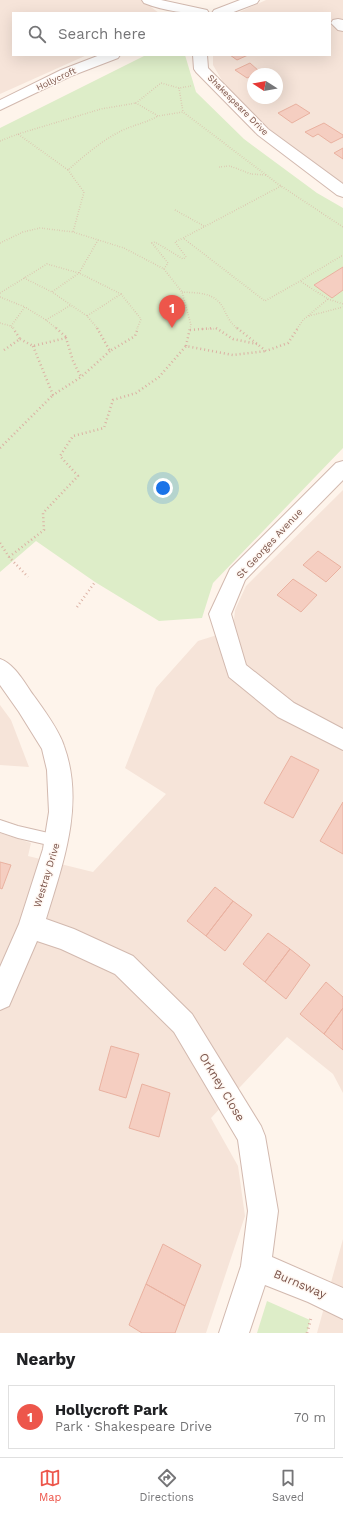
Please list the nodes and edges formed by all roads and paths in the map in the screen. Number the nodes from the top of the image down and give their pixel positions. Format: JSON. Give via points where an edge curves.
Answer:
{"nodes":[{"id":1,"x":149,"y":0,"type":"edge"},
{"id":2,"x":252,"y":0,"type":"edge"},
{"id":3,"x":197,"y":12,"type":"edge"},
{"id":4,"x":222,"y":12,"type":"edge"},
{"id":5,"x":110,"y":56,"type":"edge"},
{"id":6,"x":200,"y":56,"type":"edge"},
{"id":7,"x":214,"y":82,"type":"junction"},
{"id":8,"x":179,"y":88,"type":"junction"},
{"id":9,"x":136,"y":103,"type":"junction"},
{"id":10,"x":0,"y":106,"type":"edge"},
{"id":11,"x":182,"y":112,"type":"junction"},
{"id":12,"x":158,"y":116,"type":"junction"},
{"id":13,"x":18,"y":134,"type":"junction"},
{"id":14,"x":0,"y":141,"type":"edge"},
{"id":15,"x":219,"y":167,"type":"dead end"},
{"id":16,"x":68,"y":170,"type":"junction"},
{"id":17,"x":266,"y":175,"type":"junction"},
{"id":18,"x":281,"y":186,"type":"junction"},
{"id":19,"x":343,"y":192,"type":"edge"},
{"id":20,"x":175,"y":210,"type":"dead end"},
{"id":21,"x":204,"y":226,"type":"junction"},
{"id":22,"x":343,"y":227,"type":"edge"},
{"id":23,"x":73,"y":232,"type":"junction"},
{"id":24,"x":183,"y":238,"type":"junction"},
{"id":25,"x":98,"y":240,"type":"junction"},
{"id":26,"x":0,"y":243,"type":"edge"},
{"id":27,"x":343,"y":255,"type":"edge"},
{"id":28,"x":164,"y":269,"type":"junction"},
{"id":29,"x":79,"y":273,"type":"junction"},
{"id":30,"x":24,"y":278,"type":"junction"},
{"id":31,"x":300,"y":281,"type":"junction"},
{"id":32,"x":52,"y":292,"type":"junction"},
{"id":33,"x":182,"y":292,"type":"junction"},
{"id":34,"x":0,"y":293,"type":"edge"},
{"id":35,"x":121,"y":294,"type":"junction"},
{"id":36,"x":0,"y":297,"type":"edge"},
{"id":37,"x":328,"y":300,"type":"junction"},
{"id":38,"x":343,"y":304,"type":"edge"},
{"id":39,"x":71,"y":305,"type":"junction"},
{"id":40,"x":25,"y":307,"type":"junction"},
{"id":41,"x":343,"y":308,"type":"edge"},
{"id":42,"x":87,"y":316,"type":"junction"},
{"id":43,"x":307,"y":317,"type":"junction"},
{"id":44,"x":46,"y":320,"type":"junction"},
{"id":45,"x":0,"y":322,"type":"edge"},
{"id":46,"x":11,"y":326,"type":"junction"},
{"id":47,"x":190,"y":330,"type":"junction"},
{"id":48,"x":20,"y":338,"type":"junction"},
{"id":49,"x":66,"y":338,"type":"junction"},
{"id":50,"x":258,"y":344,"type":"junction"},
{"id":51,"x":33,"y":346,"type":"junction"},
{"id":52,"x":186,"y":346,"type":"junction"},
{"id":53,"x":4,"y":350,"type":"dead end"},
{"id":54,"x":110,"y":351,"type":"junction"},
{"id":55,"x":266,"y":351,"type":"junction"},
{"id":56,"x":81,"y":377,"type":"junction"},
{"id":57,"x":53,"y":395,"type":"junction"},
{"id":58,"x":0,"y":448,"type":"edge"},
{"id":59,"x":343,"y":468,"type":"edge"},
{"id":60,"x":0,"y":543,"type":"edge"},
{"id":61,"x":9,"y":557,"type":"junction"},
{"id":62,"x":28,"y":577,"type":"dead end"},
{"id":63,"x":95,"y":582,"type":"dead end"},
{"id":64,"x":77,"y":607,"type":"dead end"},
{"id":65,"x":0,"y":668,"type":"edge"},
{"id":66,"x":343,"y":740,"type":"edge"},
{"id":67,"x":0,"y":826,"type":"edge"},
{"id":68,"x":57,"y":841,"type":"junction"},
{"id":69,"x":31,"y":926,"type":"junction"},
{"id":70,"x":0,"y":997,"type":"edge"},
{"id":71,"x":256,"y":1266,"type":"junction"},
{"id":72,"x":343,"y":1304,"type":"edge"},
{"id":73,"x":234,"y":1333,"type":"edge"}],
"edges":[{"from":1,"to":3,"type":"street","via":[[164,6]]},
{"from":2,"to":4,"type":"street"},
{"from":5,"to":10,"type":"street","name":"Hollycroft","via":[[66,73]]},
{"from":6,"to":7,"type":"street","name":"Shakespeare Drive","via":[[202,69]]},
{"from":7,"to":8,"type":"path"},
{"from":7,"to":19,"type":"street","name":"Shakespeare Drive","via":[[263,132]]},
{"from":8,"to":9,"type":"path","via":[[161,83]]},
{"from":8,"to":11,"type":"path"},
{"from":9,"to":12,"type":"path"},
{"from":9,"to":13,"type":"path","via":[[101,109]]},
{"from":11,"to":12,"type":"path"},
{"from":11,"to":17,"type":"path"},
{"from":12,"to":16,"type":"path","via":[[149,123],[120,131]]},
{"from":13,"to":14,"type":"path"},
{"from":13,"to":16,"type":"path"},
{"from":15,"to":17,"type":"path","via":[[230,166],[251,174]]},
{"from":16,"to":23,"type":"path","via":[[84,192]]},
{"from":17,"to":18,"type":"path"},
{"from":18,"to":21,"type":"path"},
{"from":18,"to":22,"type":"path"},
{"from":20,"to":21,"type":"path"},
{"from":21,"to":24,"type":"path"},
{"from":23,"to":25,"type":"path"},
{"from":23,"to":26,"type":"path","via":[[40,228],[23,232]]},
{"from":24,"to":28,"type":"path","via":[[175,242],[186,257],[183,259],[155,242],[152,243],[168,264]]},
{"from":24,"to":31,"type":"path","via":[[265,300]]},
{"from":25,"to":28,"type":"path","via":[[124,248]]},
{"from":25,"to":29,"type":"path"},
{"from":27,"to":31,"type":"path"},
{"from":28,"to":33,"type":"path"},
{"from":29,"to":30,"type":"path","via":[[47,264]]},
{"from":29,"to":32,"type":"path"},
{"from":29,"to":35,"type":"path"},
{"from":30,"to":32,"type":"path"},
{"from":30,"to":34,"type":"path"},
{"from":31,"to":37,"type":"path"},
{"from":32,"to":39,"type":"path"},
{"from":33,"to":47,"type":"path","via":[[191,325]]},
{"from":33,"to":50,"type":"path","via":[[202,293],[218,301],[230,323]]},
{"from":35,"to":42,"type":"path"},
{"from":35,"to":54,"type":"path","via":[[141,319],[134,336]]},
{"from":36,"to":40,"type":"path"},
{"from":37,"to":38,"type":"path"},
{"from":37,"to":43,"type":"path"},
{"from":39,"to":42,"type":"path"},
{"from":39,"to":44,"type":"path"},
{"from":40,"to":44,"type":"path"},
{"from":40,"to":46,"type":"path"},
{"from":41,"to":43,"type":"path"},
{"from":42,"to":54,"type":"path","via":[[98,329]]},
{"from":43,"to":55,"type":"path","via":[[288,343]]},
{"from":44,"to":49,"type":"path"},
{"from":45,"to":46,"type":"path"},
{"from":46,"to":48,"type":"path"},
{"from":47,"to":50,"type":"path","via":[[216,328],[233,339]]},
{"from":47,"to":52,"type":"path"},
{"from":48,"to":51,"type":"path"},
{"from":48,"to":53,"type":"path"},
{"from":49,"to":51,"type":"path"},
{"from":49,"to":56,"type":"path"},
{"from":50,"to":55,"type":"path"},
{"from":51,"to":57,"type":"path"},
{"from":52,"to":55,"type":"path","via":[[233,354]]},
{"from":52,"to":61,"type":"path","via":[[159,376],[136,393],[113,400],[104,428],[73,436],[60,456],[78,476],[43,513],[44,530]]},
{"from":54,"to":56,"type":"path"},
{"from":56,"to":57,"type":"path"},
{"from":57,"to":58,"type":"path"},
{"from":59,"to":66,"type":"street","name":"St Georges Avenue","via":[[237,575],[220,614],[237,670],[286,710]]},
{"from":60,"to":61,"type":"path"},
{"from":61,"to":62,"type":"path"},
{"from":63,"to":64,"type":"path"},
{"from":65,"to":68,"type":"street","name":"Westray Drive","via":[[53,746],[59,770],[61,812]]},
{"from":67,"to":68,"type":"lane"},
{"from":68,"to":69,"type":"street","name":"Westray Drive"},
{"from":69,"to":70,"type":"street","name":"Westray Drive"},
{"from":69,"to":71,"type":"street","name":"Orkney Close","via":[[65,938],[124,965],[183,1023],[251,1136],[263,1211]]},
{"from":71,"to":72,"type":"street","name":"Burnsway"},
{"from":71,"to":73,"type":"street","name":"Orkney Close"}]}
